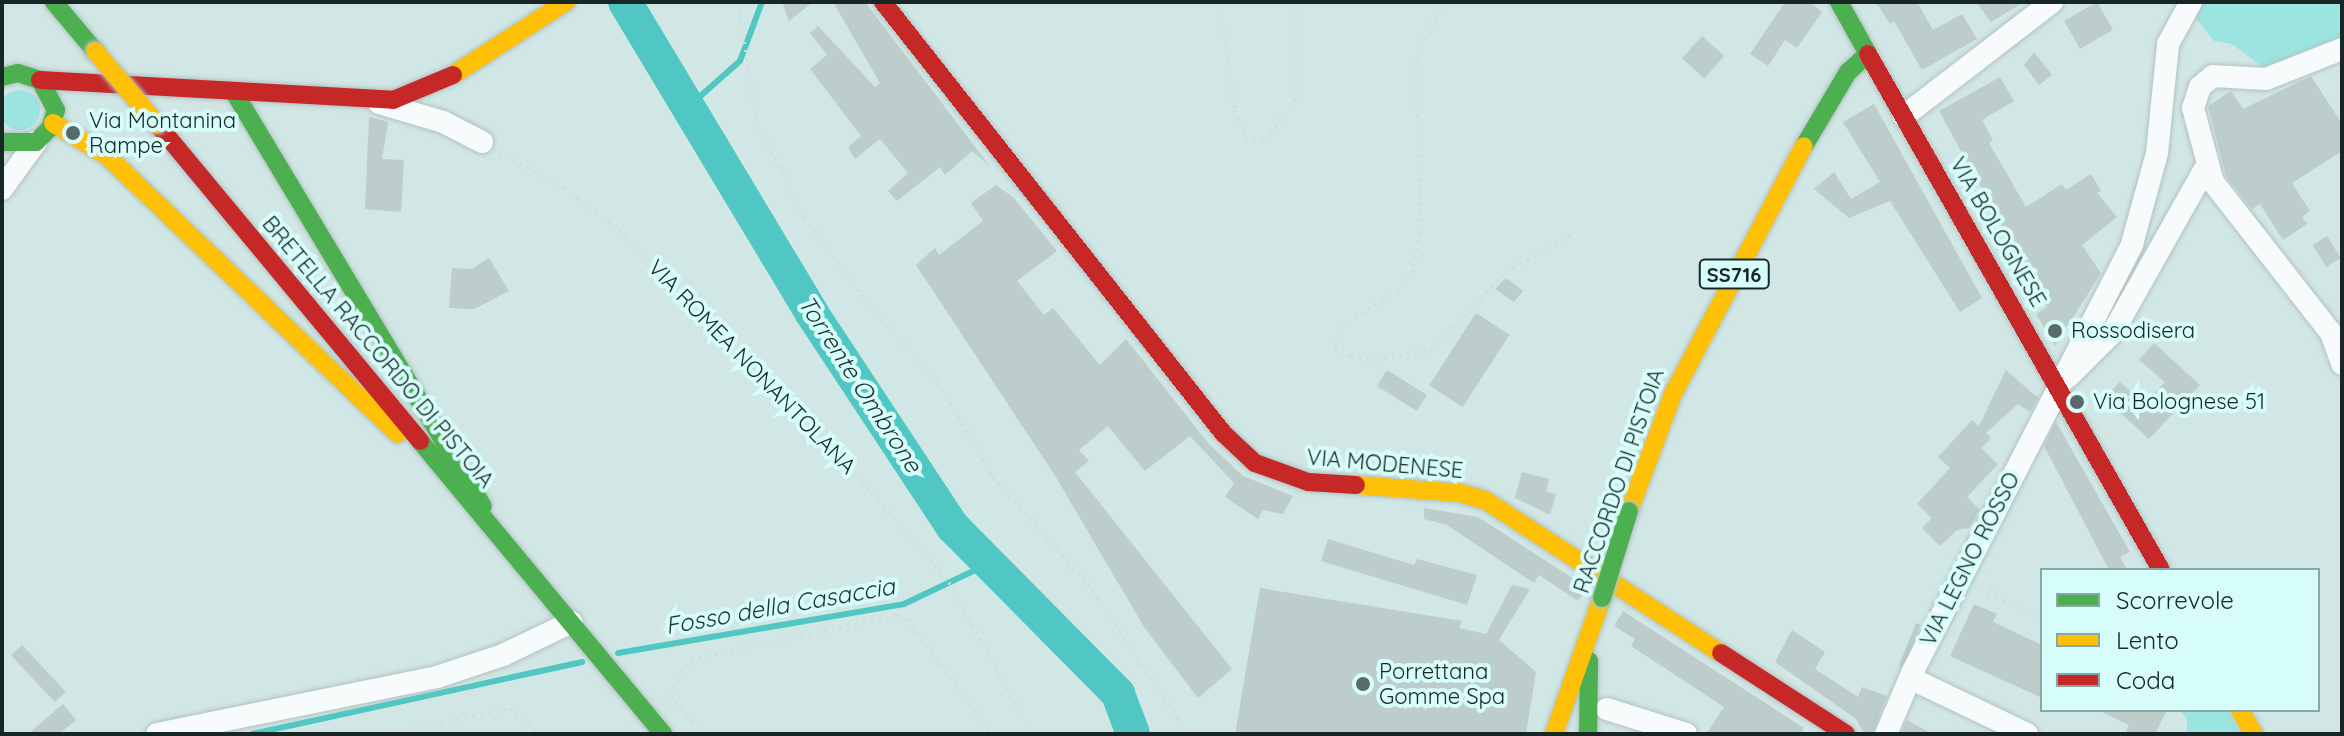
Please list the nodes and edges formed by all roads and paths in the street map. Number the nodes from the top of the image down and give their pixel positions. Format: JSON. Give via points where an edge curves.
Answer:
{"nodes":[{"id":1,"x":54,"y":2,"type":"edge"},
{"id":2,"x":566,"y":2,"type":"edge"},
{"id":3,"x":738,"y":2,"type":"edge"},
{"id":4,"x":883,"y":2,"type":"edge"},
{"id":5,"x":1220,"y":2,"type":"edge"},
{"id":6,"x":1297,"y":2,"type":"edge"},
{"id":7,"x":1444,"y":2,"type":"edge"},
{"id":8,"x":1839,"y":2,"type":"edge"},
{"id":9,"x":2052,"y":2,"type":"edge"},
{"id":10,"x":2191,"y":2,"type":"edge"},
{"id":11,"x":2342,"y":49,"type":"edge"},
{"id":12,"x":1868,"y":54,"type":"junction"},
{"id":13,"x":2,"y":77,"type":"edge"},
{"id":14,"x":40,"y":80,"type":"junction"},
{"id":15,"x":84,"y":83,"type":"junction"},
{"id":16,"x":234,"y":92,"type":"junction"},
{"id":17,"x":378,"y":102,"type":"junction"},
{"id":18,"x":54,"y":113,"type":"junction"},
{"id":19,"x":1904,"y":116,"type":"junction"},
{"id":20,"x":2,"y":142,"type":"edge"},
{"id":21,"x":36,"y":142,"type":"junction"},
{"id":22,"x":482,"y":142,"type":"joint"},
{"id":23,"x":2205,"y":169,"type":"junction"},
{"id":24,"x":2,"y":189,"type":"edge"},
{"id":25,"x":1571,"y":235,"type":"dead end"},
{"id":26,"x":2342,"y":364,"type":"edge"},
{"id":27,"x":2058,"y":385,"type":"junction"},
{"id":28,"x":441,"y":465,"type":"junction"},
{"id":29,"x":490,"y":522,"type":"junction"},
{"id":30,"x":2160,"y":568,"type":"edge"},
{"id":31,"x":1964,"y":573,"type":"junction"},
{"id":32,"x":1602,"y":598,"type":"junction"},
{"id":33,"x":2040,"y":617,"type":"edge"},
{"id":34,"x":572,"y":622,"type":"junction"},
{"id":35,"x":1910,"y":678,"type":"junction"},
{"id":36,"x":1607,"y":709,"type":"dead end"},
{"id":37,"x":2241,"y":712,"type":"edge"},
{"id":38,"x":1811,"y":725,"type":"edge"},
{"id":39,"x":157,"y":734,"type":"edge"},
{"id":40,"x":378,"y":734,"type":"edge"},
{"id":41,"x":539,"y":734,"type":"edge"},
{"id":42,"x":663,"y":734,"type":"edge"},
{"id":43,"x":703,"y":734,"type":"edge"},
{"id":44,"x":992,"y":734,"type":"edge"},
{"id":45,"x":1032,"y":734,"type":"edge"},
{"id":46,"x":1188,"y":734,"type":"edge"},
{"id":47,"x":1554,"y":734,"type":"edge"},
{"id":48,"x":1588,"y":734,"type":"edge"},
{"id":49,"x":1686,"y":734,"type":"edge"},
{"id":50,"x":1846,"y":734,"type":"edge"},
{"id":51,"x":1886,"y":734,"type":"edge"},
{"id":52,"x":2027,"y":734,"type":"edge"},
{"id":53,"x":2254,"y":734,"type":"edge"}],
"edges":[{"from":1,"to":28,"type":"street","name":"BRETELLA RACCORDO DI PISTOIA","bridge":true},
{"from":2,"to":17,"type":"street","via":[[433,86]]},
{"from":3,"to":46,"type":"path","via":[[761,133],[805,218],[861,295],[938,382],[993,477],[1088,584]]},
{"from":4,"to":38,"type":"street","name":"VIA MODENESE","via":[[1223,433],[1255,463],[1308,482],[1460,493],[1485,500]]},
{"from":5,"to":6,"type":"path","via":[[1235,110],[1246,141],[1266,140],[1295,99]]},
{"from":7,"to":25,"type":"path","via":[[1416,67],[1421,224],[1413,269],[1397,291],[1338,329],[1335,347],[1351,357],[1376,359],[1430,350],[1506,272]]},
{"from":8,"to":12,"type":"street","name":"VIA BOLOGNESE"},
{"from":9,"to":19,"type":"street"},
{"from":10,"to":27,"type":"street","name":"VIA LEGNO ROSSO","via":[[2168,44],[2157,153],[2139,226]]},
{"from":11,"to":23,"type":"street","via":[[2266,79],[2221,74],[2207,80],[2193,108]]},
{"from":12,"to":19,"type":"street","name":"VIA BOLOGNESE"},
{"from":12,"to":32,"type":"street","name":"RACCORDO DI PISTOIA","number":"SS716","bridge":true,"via":[[1848,72],[1810,135],[1715,308],[1673,394]]},
{"from":13,"to":14,"type":"street","via":[[18,73]]},
{"from":14,"to":15,"type":"street"},
{"from":14,"to":18,"type":"street"},
{"from":15,"to":16,"type":"street"},
{"from":15,"to":18,"type":"street"},
{"from":16,"to":17,"type":"street"},
{"from":16,"to":29,"type":"street","via":[[467,471]]},
{"from":17,"to":22,"type":"street","via":[[443,122]]},
{"from":18,"to":21,"type":"street"},
{"from":18,"to":28,"type":"street","via":[[107,156],[408,443]]},
{"from":19,"to":27,"type":"street","name":"VIA BOLOGNESE"},
{"from":20,"to":21,"type":"street"},
{"from":21,"to":24,"type":"street"},
{"from":22,"to":45,"type":"path","name":"VIA ROMEA NONANTOLANA","via":[[564,188],[619,230],[825,439],[949,582]]},
{"from":23,"to":26,"type":"street","via":[[2331,333]]},
{"from":23,"to":27,"type":"street","via":[[2113,332]]},
{"from":27,"to":30,"type":"street","name":"VIA BOLOGNESE"},
{"from":27,"to":31,"type":"street","name":"VIA LEGNO ROSSO"},
{"from":28,"to":29,"type":"street","name":"BRETELLA RACCORDO DI PISTOIA"},
{"from":29,"to":34,"type":"street","name":"BRETELLA RACCORDO DI PISTOIA"},
{"from":31,"to":33,"type":"path","via":[[1991,586],[1988,594]]},
{"from":31,"to":35,"type":"street","name":"VIA LEGNO ROSSO"},
{"from":32,"to":47,"type":"street"},
{"from":32,"to":48,"type":"street","name":"RACCORDO DI PISTOIA","number":"SS716","via":[[1590,658]]},
{"from":34,"to":39,"type":"street","via":[[503,655],[437,677]]},
{"from":34,"to":42,"type":"street","name":"BRETELLA RACCORDO DI PISTOIA"},
{"from":35,"to":51,"type":"street","name":"VIA LEGNO ROSSO"},
{"from":35,"to":52,"type":"street"},
{"from":36,"to":49,"type":"street"},
{"from":37,"to":53,"type":"street"},
{"from":38,"to":50,"type":"street","name":"VIA MODENESE"},
{"from":40,"to":41,"type":"path","via":[[510,708]]},
{"from":43,"to":44,"type":"path","via":[[669,693],[691,659],[897,615],[908,619]]}]}
